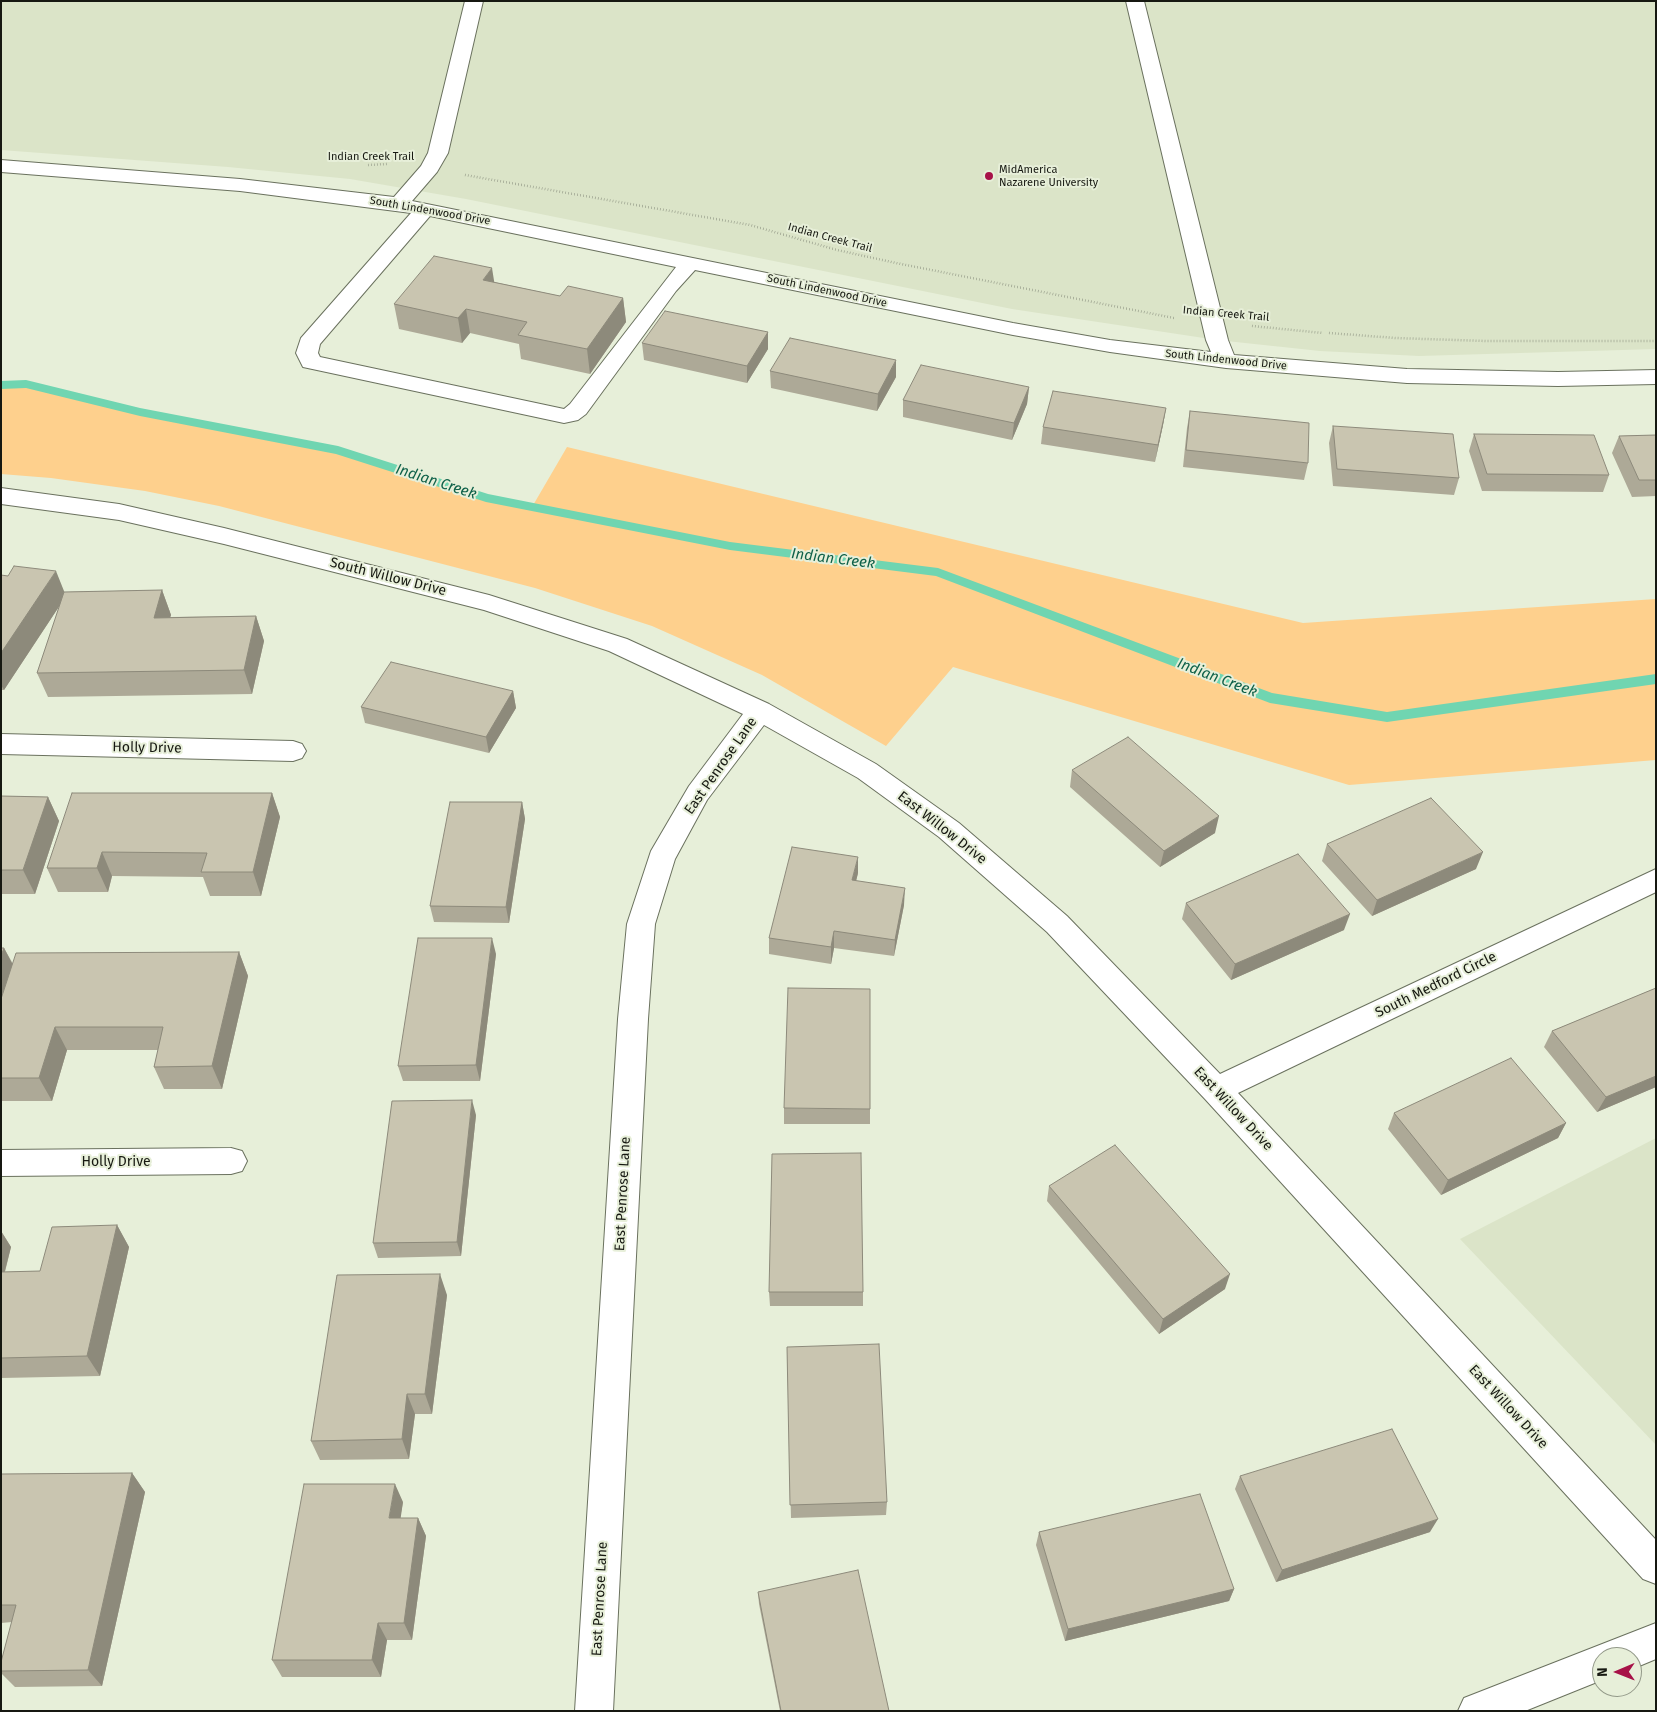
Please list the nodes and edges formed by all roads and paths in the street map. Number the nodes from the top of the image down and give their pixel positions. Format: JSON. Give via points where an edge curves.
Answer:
{"nodes":[{"id":1,"x":474,"y":1,"type":"edge"},
{"id":2,"x":1135,"y":1,"type":"edge"},
{"id":3,"x":362,"y":165,"type":"dead end"},
{"id":4,"x":1,"y":166,"type":"edge"},
{"id":5,"x":430,"y":168,"type":"junction"},
{"id":6,"x":399,"y":204,"type":"junction"},
{"id":7,"x":426,"y":209,"type":"junction"},
{"id":8,"x":690,"y":263,"type":"junction"},
{"id":9,"x":1213,"y":324,"type":"junction"},
{"id":10,"x":1656,"y":341,"type":"edge"},
{"id":11,"x":1226,"y":361,"type":"junction"},
{"id":12,"x":1656,"y":377,"type":"edge"},
{"id":13,"x":1,"y":496,"type":"edge"},
{"id":14,"x":760,"y":711,"type":"junction"},
{"id":15,"x":1,"y":744,"type":"edge"},
{"id":16,"x":293,"y":751,"type":"dead end"},
{"id":17,"x":1656,"y":880,"type":"edge"},
{"id":18,"x":1216,"y":1090,"type":"junction"},
{"id":19,"x":231,"y":1161,"type":"dead end"},
{"id":20,"x":1,"y":1163,"type":"edge"},
{"id":21,"x":1656,"y":1566,"type":"edge"},
{"id":22,"x":1656,"y":1641,"type":"edge"},
{"id":23,"x":1641,"y":1647,"type":"edge"},
{"id":24,"x":1592,"y":1666,"type":"edge"},
{"id":25,"x":594,"y":1711,"type":"edge"},
{"id":26,"x":1477,"y":1711,"type":"edge"}],
"edges":[{"from":1,"to":5,"type":"street","via":[[438,153]]},
{"from":2,"to":9,"type":"street"},
{"from":3,"to":5,"type":"path","name":"Indian Creek Trail","via":[[410,163]]},
{"from":4,"to":6,"type":"street","name":"South Lindenwood Drive","via":[[230,184]]},
{"from":5,"to":6,"type":"street"},
{"from":5,"to":9,"type":"path","name":"Indian Creek Trail","via":[[750,225],[896,263]]},
{"from":6,"to":7,"type":"street","name":"South Lindenwood Drive"},
{"from":7,"to":8,"type":"street","name":"South Lindenwood Drive"},
{"from":7,"to":8,"type":"street","via":[[309,343],[307,352],[311,362],[570,415],[578,409]]},
{"from":8,"to":11,"type":"street","name":"South Lindenwood Drive","via":[[1013,329]]},
{"from":9,"to":10,"type":"path","name":"Indian Creek Trail","via":[[1395,338]]},
{"from":9,"to":11,"type":"street"},
{"from":11,"to":12,"type":"street","name":"South Lindenwood Drive","via":[[1407,376]]},
{"from":13,"to":14,"type":"street","name":"South Willow Drive","via":[[119,512],[489,603],[618,645]]},
{"from":14,"to":18,"type":"street","name":"East Willow Drive","via":[[867,771],[949,830],[1057,924]]},
{"from":14,"to":25,"type":"street","name":"East Penrose Lane","via":[[698,793],[661,858],[641,924]]},
{"from":15,"to":16,"type":"street","name":"Holly Drive"},
{"from":17,"to":18,"type":"street","name":"South Medford Circle"},
{"from":18,"to":21,"type":"street","name":"East Willow Drive"},
{"from":19,"to":20,"type":"street","name":"Holly Drive"},
{"from":22,"to":23,"type":"street"},
{"from":24,"to":26,"type":"street"}]}
